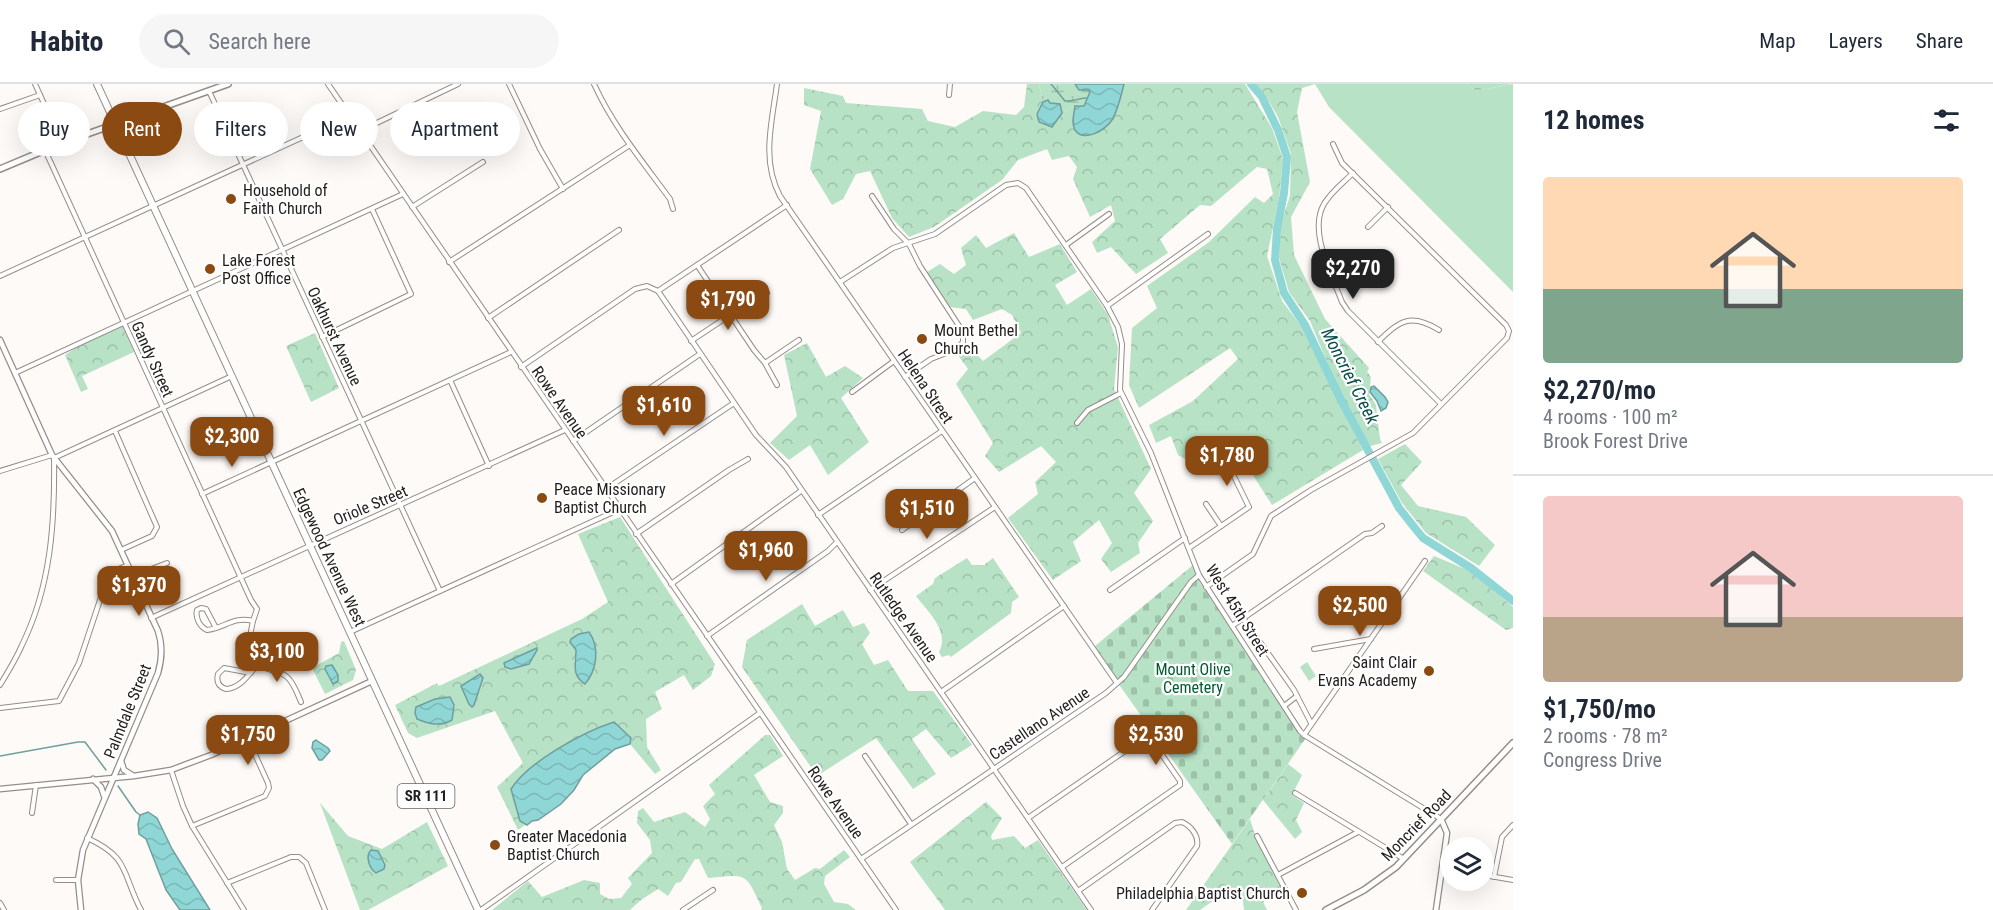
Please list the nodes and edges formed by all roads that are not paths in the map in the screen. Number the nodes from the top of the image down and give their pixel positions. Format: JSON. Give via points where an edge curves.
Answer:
{"nodes":[{"id":1,"x":36,"y":84,"type":"edge"},
{"id":2,"x":96,"y":84,"type":"edge"},
{"id":3,"x":228,"y":84,"type":"edge"},
{"id":4,"x":328,"y":84,"type":"edge"},
{"id":5,"x":458,"y":84,"type":"edge"},
{"id":6,"x":509,"y":84,"type":"edge"},
{"id":7,"x":594,"y":84,"type":"edge"},
{"id":8,"x":777,"y":84,"type":"edge"},
{"id":9,"x":950,"y":84,"type":"edge"},
{"id":10,"x":209,"y":91,"type":"junction"},
{"id":11,"x":40,"y":95,"type":"junction"},
{"id":12,"x":949,"y":95,"type":"dead end"},
{"id":13,"x":43,"y":102,"type":"edge"},
{"id":14,"x":104,"y":102,"type":"edge"},
{"id":15,"x":177,"y":102,"type":"edge"},
{"id":16,"x":340,"y":102,"type":"edge"},
{"id":17,"x":0,"y":109,"type":"edge"},
{"id":18,"x":378,"y":122,"type":"edge"},
{"id":19,"x":300,"y":139,"type":"edge"},
{"id":20,"x":1333,"y":144,"type":"dead end"},
{"id":21,"x":630,"y":145,"type":"junction"},
{"id":22,"x":31,"y":156,"type":"edge"},
{"id":23,"x":48,"y":156,"type":"edge"},
{"id":24,"x":129,"y":156,"type":"edge"},
{"id":25,"x":377,"y":156,"type":"edge"},
{"id":26,"x":483,"y":162,"type":"dead end"},
{"id":27,"x":243,"y":165,"type":"junction"},
{"id":28,"x":0,"y":169,"type":"edge"},
{"id":29,"x":1353,"y":173,"type":"junction"},
{"id":30,"x":562,"y":189,"type":"junction"},
{"id":31,"x":403,"y":194,"type":"junction"},
{"id":32,"x":872,"y":196,"type":"dead end"},
{"id":33,"x":787,"y":205,"type":"junction"},
{"id":34,"x":153,"y":206,"type":"junction"},
{"id":35,"x":412,"y":207,"type":"junction"},
{"id":36,"x":1388,"y":207,"type":"junction"},
{"id":37,"x":372,"y":209,"type":"junction"},
{"id":38,"x":673,"y":209,"type":"dead end"},
{"id":39,"x":1109,"y":214,"type":"dead end"},
{"id":40,"x":1368,"y":227,"type":"dead end"},
{"id":41,"x":619,"y":230,"type":"dead end"},
{"id":42,"x":1208,"y":234,"type":"dead end"},
{"id":43,"x":84,"y":238,"type":"junction"},
{"id":44,"x":909,"y":244,"type":"junction"},
{"id":45,"x":1066,"y":245,"type":"junction"},
{"id":46,"x":282,"y":250,"type":"junction"},
{"id":47,"x":449,"y":262,"type":"junction"},
{"id":48,"x":697,"y":265,"type":"junction"},
{"id":49,"x":0,"y":276,"type":"edge"},
{"id":50,"x":840,"y":282,"type":"junction"},
{"id":51,"x":193,"y":291,"type":"junction"},
{"id":52,"x":658,"y":291,"type":"junction"},
{"id":53,"x":767,"y":293,"type":"dead end"},
{"id":54,"x":1107,"y":306,"type":"junction"},
{"id":55,"x":731,"y":316,"type":"junction"},
{"id":56,"x":488,"y":318,"type":"junction"},
{"id":57,"x":124,"y":322,"type":"junction"},
{"id":58,"x":1439,"y":330,"type":"dead end"},
{"id":59,"x":322,"y":337,"type":"junction"},
{"id":60,"x":0,"y":340,"type":"edge"},
{"id":61,"x":799,"y":340,"type":"dead end"},
{"id":62,"x":691,"y":341,"type":"junction"},
{"id":63,"x":1378,"y":342,"type":"junction"},
{"id":64,"x":511,"y":352,"type":"junction"},
{"id":65,"x":700,"y":354,"type":"junction"},
{"id":66,"x":894,"y":361,"type":"junction"},
{"id":67,"x":765,"y":363,"type":"junction"},
{"id":68,"x":521,"y":367,"type":"junction"},
{"id":69,"x":15,"y":373,"type":"junction"},
{"id":70,"x":232,"y":376,"type":"junction"},
{"id":71,"x":905,"y":377,"type":"junction"},
{"id":72,"x":450,"y":380,"type":"junction"},
{"id":73,"x":777,"y":385,"type":"dead end"},
{"id":74,"x":852,"y":392,"type":"dead end"},
{"id":75,"x":1121,"y":393,"type":"junction"},
{"id":76,"x":734,"y":403,"type":"junction"},
{"id":77,"x":1441,"y":404,"type":"junction"},
{"id":78,"x":163,"y":409,"type":"junction"},
{"id":79,"x":361,"y":421,"type":"junction"},
{"id":80,"x":1077,"y":423,"type":"dead end"},
{"id":81,"x":565,"y":430,"type":"junction"},
{"id":82,"x":115,"y":431,"type":"junction"},
{"id":83,"x":942,"y":431,"type":"junction"},
{"id":84,"x":573,"y":441,"type":"junction"},
{"id":85,"x":53,"y":456,"type":"junction"},
{"id":86,"x":1225,"y":458,"type":"dead end"},
{"id":87,"x":748,"y":459,"type":"dead end"},
{"id":88,"x":272,"y":462,"type":"junction"},
{"id":89,"x":489,"y":466,"type":"junction"},
{"id":90,"x":0,"y":471,"type":"edge"},
{"id":91,"x":975,"y":478,"type":"junction"},
{"id":92,"x":606,"y":489,"type":"junction"},
{"id":93,"x":801,"y":491,"type":"junction"},
{"id":94,"x":202,"y":494,"type":"junction"},
{"id":95,"x":1206,"y":504,"type":"dead end"},
{"id":96,"x":400,"y":506,"type":"junction"},
{"id":97,"x":995,"y":507,"type":"junction"},
{"id":98,"x":620,"y":509,"type":"junction"},
{"id":99,"x":818,"y":515,"type":"junction"},
{"id":100,"x":1221,"y":526,"type":"junction"},
{"id":101,"x":1382,"y":526,"type":"dead end"},
{"id":102,"x":902,"y":530,"type":"dead end"},
{"id":103,"x":636,"y":534,"type":"junction"},
{"id":104,"x":1185,"y":538,"type":"junction"},
{"id":105,"x":837,"y":542,"type":"junction"},
{"id":106,"x":310,"y":545,"type":"junction"},
{"id":107,"x":1189,"y":548,"type":"junction"},
{"id":108,"x":121,"y":550,"type":"junction"},
{"id":109,"x":1425,"y":561,"type":"dead end"},
{"id":110,"x":167,"y":563,"type":"dead end"},
{"id":111,"x":128,"y":565,"type":"junction"},
{"id":112,"x":1199,"y":575,"type":"junction"},
{"id":113,"x":133,"y":576,"type":"junction"},
{"id":114,"x":240,"y":578,"type":"junction"},
{"id":115,"x":671,"y":584,"type":"junction"},
{"id":116,"x":1206,"y":587,"type":"junction"},
{"id":117,"x":870,"y":590,"type":"junction"},
{"id":118,"x":1110,"y":590,"type":"dead end"},
{"id":119,"x":440,"y":591,"type":"junction"},
{"id":120,"x":1064,"y":606,"type":"junction"},
{"id":121,"x":152,"y":618,"type":"junction"},
{"id":122,"x":1243,"y":618,"type":"junction"},
{"id":123,"x":253,"y":621,"type":"junction"},
{"id":124,"x":1232,"y":626,"type":"junction"},
{"id":125,"x":216,"y":628,"type":"junction"},
{"id":126,"x":350,"y":632,"type":"junction"},
{"id":127,"x":707,"y":636,"type":"junction"},
{"id":128,"x":1371,"y":639,"type":"junction"},
{"id":129,"x":1314,"y":649,"type":"dead end"},
{"id":130,"x":296,"y":652,"type":"dead end"},
{"id":131,"x":258,"y":664,"type":"junction"},
{"id":132,"x":281,"y":672,"type":"junction"},
{"id":133,"x":251,"y":673,"type":"junction"},
{"id":134,"x":372,"y":681,"type":"junction"},
{"id":135,"x":1117,"y":683,"type":"junction"},
{"id":136,"x":0,"y":685,"type":"edge"},
{"id":137,"x":941,"y":692,"type":"junction"},
{"id":138,"x":1297,"y":696,"type":"junction"},
{"id":139,"x":301,"y":702,"type":"dead end"},
{"id":140,"x":1284,"y":706,"type":"junction"},
{"id":141,"x":0,"y":708,"type":"edge"},
{"id":142,"x":760,"y":713,"type":"junction"},
{"id":143,"x":1311,"y":723,"type":"junction"},
{"id":144,"x":1304,"y":735,"type":"junction"},
{"id":145,"x":248,"y":739,"type":"junction"},
{"id":146,"x":1512,"y":746,"type":"edge"},
{"id":147,"x":865,"y":756,"type":"dead end"},
{"id":148,"x":121,"y":759,"type":"junction"},
{"id":149,"x":994,"y":769,"type":"junction"},
{"id":150,"x":171,"y":770,"type":"junction"},
{"id":151,"x":134,"y":776,"type":"junction"},
{"id":152,"x":113,"y":777,"type":"junction"},
{"id":153,"x":93,"y":779,"type":"junction"},
{"id":154,"x":36,"y":784,"type":"junction"},
{"id":155,"x":0,"y":789,"type":"edge"},
{"id":156,"x":1294,"y":793,"type":"dead end"},
{"id":157,"x":104,"y":798,"type":"junction"},
{"id":158,"x":32,"y":813,"type":"dead end"},
{"id":159,"x":1028,"y":818,"type":"junction"},
{"id":160,"x":1441,"y":819,"type":"junction"},
{"id":161,"x":911,"y":824,"type":"junction"},
{"id":162,"x":1513,"y":825,"type":"edge"},
{"id":163,"x":192,"y":826,"type":"junction"},
{"id":164,"x":1358,"y":832,"type":"junction"},
{"id":165,"x":1257,"y":836,"type":"dead end"},
{"id":166,"x":1446,"y":837,"type":"edge"},
{"id":167,"x":87,"y":838,"type":"junction"},
{"id":168,"x":861,"y":859,"type":"junction"},
{"id":169,"x":1404,"y":859,"type":"junction"},
{"id":170,"x":1062,"y":867,"type":"junction"},
{"id":171,"x":1278,"y":875,"type":"junction"},
{"id":172,"x":1494,"y":877,"type":"joint"},
{"id":173,"x":56,"y":880,"type":"dead end"},
{"id":174,"x":78,"y":880,"type":"junction"},
{"id":175,"x":1513,"y":880,"type":"edge"},
{"id":176,"x":1440,"y":881,"type":"edge"},
{"id":177,"x":227,"y":882,"type":"junction"},
{"id":178,"x":713,"y":890,"type":"dead end"},
{"id":179,"x":1078,"y":891,"type":"junction"},
{"id":180,"x":0,"y":903,"type":"edge"},
{"id":181,"x":4,"y":910,"type":"edge"},
{"id":182,"x":81,"y":910,"type":"edge"},
{"id":183,"x":141,"y":910,"type":"edge"},
{"id":184,"x":244,"y":910,"type":"edge"},
{"id":185,"x":325,"y":910,"type":"edge"},
{"id":186,"x":479,"y":910,"type":"edge"},
{"id":187,"x":683,"y":910,"type":"edge"},
{"id":188,"x":896,"y":910,"type":"edge"},
{"id":189,"x":1091,"y":910,"type":"edge"},
{"id":190,"x":1152,"y":910,"type":"edge"},
{"id":191,"x":1296,"y":910,"type":"edge"},
{"id":192,"x":1326,"y":910,"type":"edge"},
{"id":193,"x":1436,"y":910,"type":"edge"}],
"edges":[{"from":1,"to":11,"type":"street"},
{"from":2,"to":14,"type":"main road","name":"Edgewood Avenue West","number":"SR 111"},
{"from":3,"to":10,"type":"main road"},
{"from":4,"to":16,"type":"street","name":"Rowe Avenue"},
{"from":5,"to":18,"type":"street"},
{"from":6,"to":30,"type":"street"},
{"from":7,"to":21,"type":"street"},
{"from":8,"to":33,"type":"street","name":"Helena Street","via":[[769,163]]},
{"from":9,"to":12,"type":"street"},
{"from":10,"to":15,"type":"main road"},
{"from":10,"to":27,"type":"street","name":"Oakhurst Avenue"},
{"from":11,"to":13,"type":"street"},
{"from":11,"to":17,"type":"street"},
{"from":19,"to":27,"type":"street"},
{"from":20,"to":29,"type":"street","via":[[1342,163]]},
{"from":21,"to":30,"type":"street"},
{"from":21,"to":38,"type":"street","via":[[670,199]]},
{"from":22,"to":28,"type":"main road"},
{"from":23,"to":43,"type":"street","name":"Gandy Street"},
{"from":24,"to":34,"type":"main road","name":"Edgewood Avenue West","number":"SR 111"},
{"from":25,"to":31,"type":"street","name":"Rowe Avenue"},
{"from":26,"to":35,"type":"street"},
{"from":27,"to":34,"type":"street"},
{"from":27,"to":46,"type":"street","name":"Oakhurst Avenue"},
{"from":29,"to":36,"type":"street"},
{"from":29,"to":63,"type":"street","via":[[1325,203],[1318,231],[1342,302]]},
{"from":30,"to":47,"type":"street"},
{"from":31,"to":35,"type":"street","name":"Rowe Avenue"},
{"from":31,"to":37,"type":"street"},
{"from":32,"to":44,"type":"street"},
{"from":33,"to":48,"type":"street"},
{"from":33,"to":50,"type":"street","name":"Helena Street"},
{"from":34,"to":43,"type":"street"},
{"from":34,"to":51,"type":"main road","name":"Edgewood Avenue West","number":"SR 111"},
{"from":35,"to":47,"type":"street","name":"Rowe Avenue"},
{"from":36,"to":40,"type":"street"},
{"from":36,"to":77,"type":"street","via":[[1509,331],[1507,338]]},
{"from":37,"to":46,"type":"street"},
{"from":37,"to":59,"type":"street","via":[[411,294]]},
{"from":39,"to":45,"type":"street"},
{"from":41,"to":56,"type":"street"},
{"from":42,"to":54,"type":"street"},
{"from":43,"to":49,"type":"street"},
{"from":43,"to":57,"type":"street","name":"Gandy Street"},
{"from":44,"to":45,"type":"street","name":"West 45th Street","via":[[935,234],[1006,185],[1018,183],[1026,188]]},
{"from":44,"to":50,"type":"street","via":[[894,248]]},
{"from":44,"to":71,"type":"street","via":[[963,332],[963,342]]},
{"from":45,"to":54,"type":"street","name":"West 45th Street"},
{"from":46,"to":51,"type":"street"},
{"from":46,"to":59,"type":"street","name":"Oakhurst Avenue"},
{"from":47,"to":56,"type":"street","name":"Rowe Avenue"},
{"from":48,"to":52,"type":"street"},
{"from":48,"to":55,"type":"street"},
{"from":50,"to":66,"type":"street","name":"Helena Street"},
{"from":51,"to":57,"type":"street"},
{"from":51,"to":70,"type":"main road","name":"Edgewood Avenue West","number":"SR 111"},
{"from":52,"to":62,"type":"street","name":"Rutledge Avenue"},
{"from":52,"to":68,"type":"street","via":[[647,286],[635,289]]},
{"from":53,"to":55,"type":"street"},
{"from":54,"to":75,"type":"street","name":"West 45th Street","via":[[1122,344]]},
{"from":55,"to":62,"type":"street"},
{"from":55,"to":67,"type":"street"},
{"from":56,"to":64,"type":"street","name":"Rowe Avenue"},
{"from":57,"to":69,"type":"street"},
{"from":57,"to":78,"type":"street","name":"Gandy Street"},
{"from":58,"to":63,"type":"street","via":[[1410,320],[1395,326]]},
{"from":59,"to":79,"type":"street","name":"Oakhurst Avenue"},
{"from":60,"to":69,"type":"street","name":"Palmdale Street"},
{"from":61,"to":67,"type":"street"},
{"from":62,"to":65,"type":"street","name":"Rutledge Avenue"},
{"from":63,"to":77,"type":"street"},
{"from":64,"to":68,"type":"street","name":"Rowe Avenue"},
{"from":64,"to":72,"type":"street"},
{"from":65,"to":76,"type":"street","name":"Rutledge Avenue"},
{"from":65,"to":84,"type":"street"},
{"from":66,"to":71,"type":"street","name":"Helena Street"},
{"from":66,"to":74,"type":"street"},
{"from":67,"to":73,"type":"street"},
{"from":68,"to":81,"type":"street","name":"Rowe Avenue"},
{"from":69,"to":85,"type":"street","name":"Palmdale Street"},
{"from":70,"to":78,"type":"street"},
{"from":70,"to":88,"type":"main road","name":"Edgewood Avenue West","number":"SR 111"},
{"from":71,"to":83,"type":"street","name":"Helena Street"},
{"from":72,"to":79,"type":"street"},
{"from":72,"to":89,"type":"street"},
{"from":75,"to":80,"type":"street","via":[[1088,410]]},
{"from":75,"to":104,"type":"street","name":"West 45th Street","via":[[1151,453]]},
{"from":76,"to":92,"type":"street"},
{"from":76,"to":93,"type":"street","name":"Rutledge Avenue"},
{"from":77,"to":116,"type":"street","via":[[1413,433],[1271,516],[1253,554]]},
{"from":78,"to":82,"type":"street"},
{"from":78,"to":94,"type":"street","name":"Gandy Street"},
{"from":79,"to":88,"type":"street"},
{"from":79,"to":96,"type":"street","name":"Oakhurst Avenue"},
{"from":81,"to":84,"type":"street","name":"Rowe Avenue"},
{"from":81,"to":89,"type":"street","name":"Oriole Street"},
{"from":82,"to":85,"type":"street"},
{"from":82,"to":108,"type":"street","via":[[158,527],[152,536]]},
{"from":83,"to":91,"type":"street","name":"Helena Street"},
{"from":83,"to":99,"type":"street"},
{"from":84,"to":92,"type":"street","name":"Rowe Avenue"},
{"from":85,"to":90,"type":"street"},
{"from":85,"to":108,"type":"street","name":"Palmdale Street","via":[[106,522]]},
{"from":85,"to":136,"type":"street","via":[[52,540],[47,572],[23,644]]},
{"from":86,"to":100,"type":"street","via":[[1249,507]]},
{"from":87,"to":103,"type":"street"},
{"from":88,"to":94,"type":"street"},
{"from":88,"to":106,"type":"main road","name":"Edgewood Avenue West","number":"SR 111"},
{"from":89,"to":96,"type":"street","name":"Oriole Street"},
{"from":91,"to":97,"type":"street","name":"Helena Street"},
{"from":91,"to":102,"type":"street"},
{"from":92,"to":98,"type":"street","name":"Rowe Avenue"},
{"from":93,"to":99,"type":"street","name":"Rutledge Avenue"},
{"from":93,"to":115,"type":"street"},
{"from":94,"to":114,"type":"street","name":"Gandy Street"},
{"from":95,"to":100,"type":"street"},
{"from":96,"to":106,"type":"street","name":"Oriole Street"},
{"from":96,"to":119,"type":"street","name":"Oakhurst Avenue"},
{"from":97,"to":117,"type":"street"},
{"from":97,"to":120,"type":"street","name":"Helena Street"},
{"from":98,"to":103,"type":"street","name":"Rowe Avenue"},
{"from":98,"to":119,"type":"street"},
{"from":99,"to":105,"type":"street","name":"Rutledge Avenue"},
{"from":100,"to":107,"type":"street"},
{"from":101,"to":122,"type":"street"},
{"from":103,"to":115,"type":"street","name":"Rowe Avenue"},
{"from":104,"to":107,"type":"street","name":"West 45th Street"},
{"from":104,"to":118,"type":"street"},
{"from":105,"to":117,"type":"street","name":"Rutledge Avenue"},
{"from":105,"to":127,"type":"street"},
{"from":106,"to":114,"type":"street","name":"Oriole Street"},
{"from":106,"to":126,"type":"main road","name":"Edgewood Avenue West","number":"SR 111"},
{"from":107,"to":112,"type":"street","name":"West 45th Street"},
{"from":108,"to":111,"type":"street","name":"Palmdale Street"},
{"from":109,"to":128,"type":"street"},
{"from":110,"to":113,"type":"street"},
{"from":111,"to":113,"type":"street","name":"Palmdale Street"},
{"from":111,"to":141,"type":"street","via":[[108,576],[82,655],[59,701]]},
{"from":112,"to":116,"type":"street","name":"West 45th Street"},
{"from":112,"to":135,"type":"street","name":"Castellano Avenue"},
{"from":113,"to":121,"type":"street","name":"Palmdale Street"},
{"from":114,"to":121,"type":"street","name":"Oriole Street"},
{"from":114,"to":123,"type":"street","name":"Gandy Street","via":[[257,609]]},
{"from":115,"to":127,"type":"street","name":"Rowe Avenue"},
{"from":116,"to":124,"type":"street","name":"West 45th Street"},
{"from":117,"to":137,"type":"street","name":"Rutledge Avenue"},
{"from":119,"to":126,"type":"street"},
{"from":120,"to":135,"type":"street","name":"Helena Street"},
{"from":120,"to":137,"type":"street"},
{"from":121,"to":148,"type":"street","name":"Palmdale Street","via":[[160,637],[158,673]]},
{"from":122,"to":124,"type":"street"},
{"from":122,"to":138,"type":"street"},
{"from":123,"to":125,"type":"street","via":[[240,618]]},
{"from":123,"to":131,"type":"street","name":"Gandy Street","via":[[250,642]]},
{"from":124,"to":140,"type":"street","name":"West 45th Street"},
{"from":125,"to":125,"type":"street","via":[[207,630],[201,626],[197,610],[206,609]]},
{"from":126,"to":134,"type":"main road","name":"Edgewood Avenue West","number":"SR 111"},
{"from":127,"to":142,"type":"street","name":"Rowe Avenue"},
{"from":128,"to":129,"type":"street"},
{"from":128,"to":143,"type":"street"},
{"from":130,"to":132,"type":"street","via":[[288,657]]},
{"from":131,"to":132,"type":"street"},
{"from":131,"to":133,"type":"street"},
{"from":132,"to":139,"type":"street","via":[[294,686]]},
{"from":133,"to":133,"type":"street","via":[[230,689],[222,688],[218,682],[218,674],[224,668]]},
{"from":134,"to":145,"type":"street"},
{"from":134,"to":186,"type":"main road","name":"Edgewood Avenue West","number":"SR 111"},
{"from":135,"to":149,"type":"street","name":"Castellano Avenue"},
{"from":137,"to":149,"type":"street","name":"Rutledge Avenue"},
{"from":138,"to":140,"type":"street"},
{"from":138,"to":143,"type":"street"},
{"from":140,"to":144,"type":"street","name":"West 45th Street"},
{"from":142,"to":168,"type":"street","name":"Rowe Avenue"},
{"from":142,"to":186,"type":"street"},
{"from":143,"to":144,"type":"street"},
{"from":144,"to":160,"type":"street","name":"West 45th Street"},
{"from":145,"to":150,"type":"street"},
{"from":145,"to":163,"type":"street","via":[[268,783],[267,792],[262,798]]},
{"from":146,"to":160,"type":"main road","name":"Moncrief Road"},
{"from":147,"to":161,"type":"street"},
{"from":148,"to":151,"type":"street","via":[[124,770]]},
{"from":148,"to":152,"type":"street","name":"Palmdale Street"},
{"from":149,"to":159,"type":"street","name":"Rutledge Avenue"},
{"from":149,"to":161,"type":"street","name":"Castellano Avenue"},
{"from":150,"to":151,"type":"street"},
{"from":150,"to":163,"type":"street"},
{"from":151,"to":152,"type":"street"},
{"from":152,"to":153,"type":"street"},
{"from":152,"to":157,"type":"street","name":"Palmdale Street"},
{"from":153,"to":154,"type":"street"},
{"from":153,"to":157,"type":"street"},
{"from":154,"to":155,"type":"street"},
{"from":154,"to":158,"type":"street"},
{"from":156,"to":164,"type":"street"},
{"from":157,"to":167,"type":"street","name":"Palmdale Street"},
{"from":159,"to":170,"type":"street","name":"Rutledge Avenue"},
{"from":159,"to":170,"type":"street","via":[[1141,740],[1151,740],[1180,781],[1180,785]]},
{"from":160,"to":166,"type":"street"},
{"from":160,"to":169,"type":"main road","name":"Moncrief Road"},
{"from":161,"to":168,"type":"street","name":"Castellano Avenue"},
{"from":162,"to":172,"type":"street","via":[[1502,837]]},
{"from":163,"to":177,"type":"street"},
{"from":164,"to":169,"type":"street"},
{"from":164,"to":171,"type":"street"},
{"from":165,"to":171,"type":"street"},
{"from":167,"to":174,"type":"street","name":"Palmdale Street"},
{"from":167,"to":183,"type":"street","via":[[104,846],[119,860]]},
{"from":168,"to":188,"type":"street","name":"Rowe Avenue"},
{"from":169,"to":192,"type":"main road","name":"Moncrief Road","via":[[1382,878]]},
{"from":170,"to":179,"type":"street","name":"Rutledge Avenue"},
{"from":171,"to":191,"type":"street"},
{"from":172,"to":175,"type":"street"},
{"from":173,"to":174,"type":"street"},
{"from":174,"to":182,"type":"street","name":"Palmdale Street"},
{"from":176,"to":193,"type":"street"},
{"from":177,"to":184,"type":"street"},
{"from":177,"to":185,"type":"street","via":[[300,857]]},
{"from":178,"to":187,"type":"street"},
{"from":179,"to":189,"type":"street","name":"Rutledge Avenue"},
{"from":179,"to":190,"type":"street","via":[[1175,823],[1182,822],[1196,835],[1197,846]]},
{"from":180,"to":181,"type":"street"}]}
